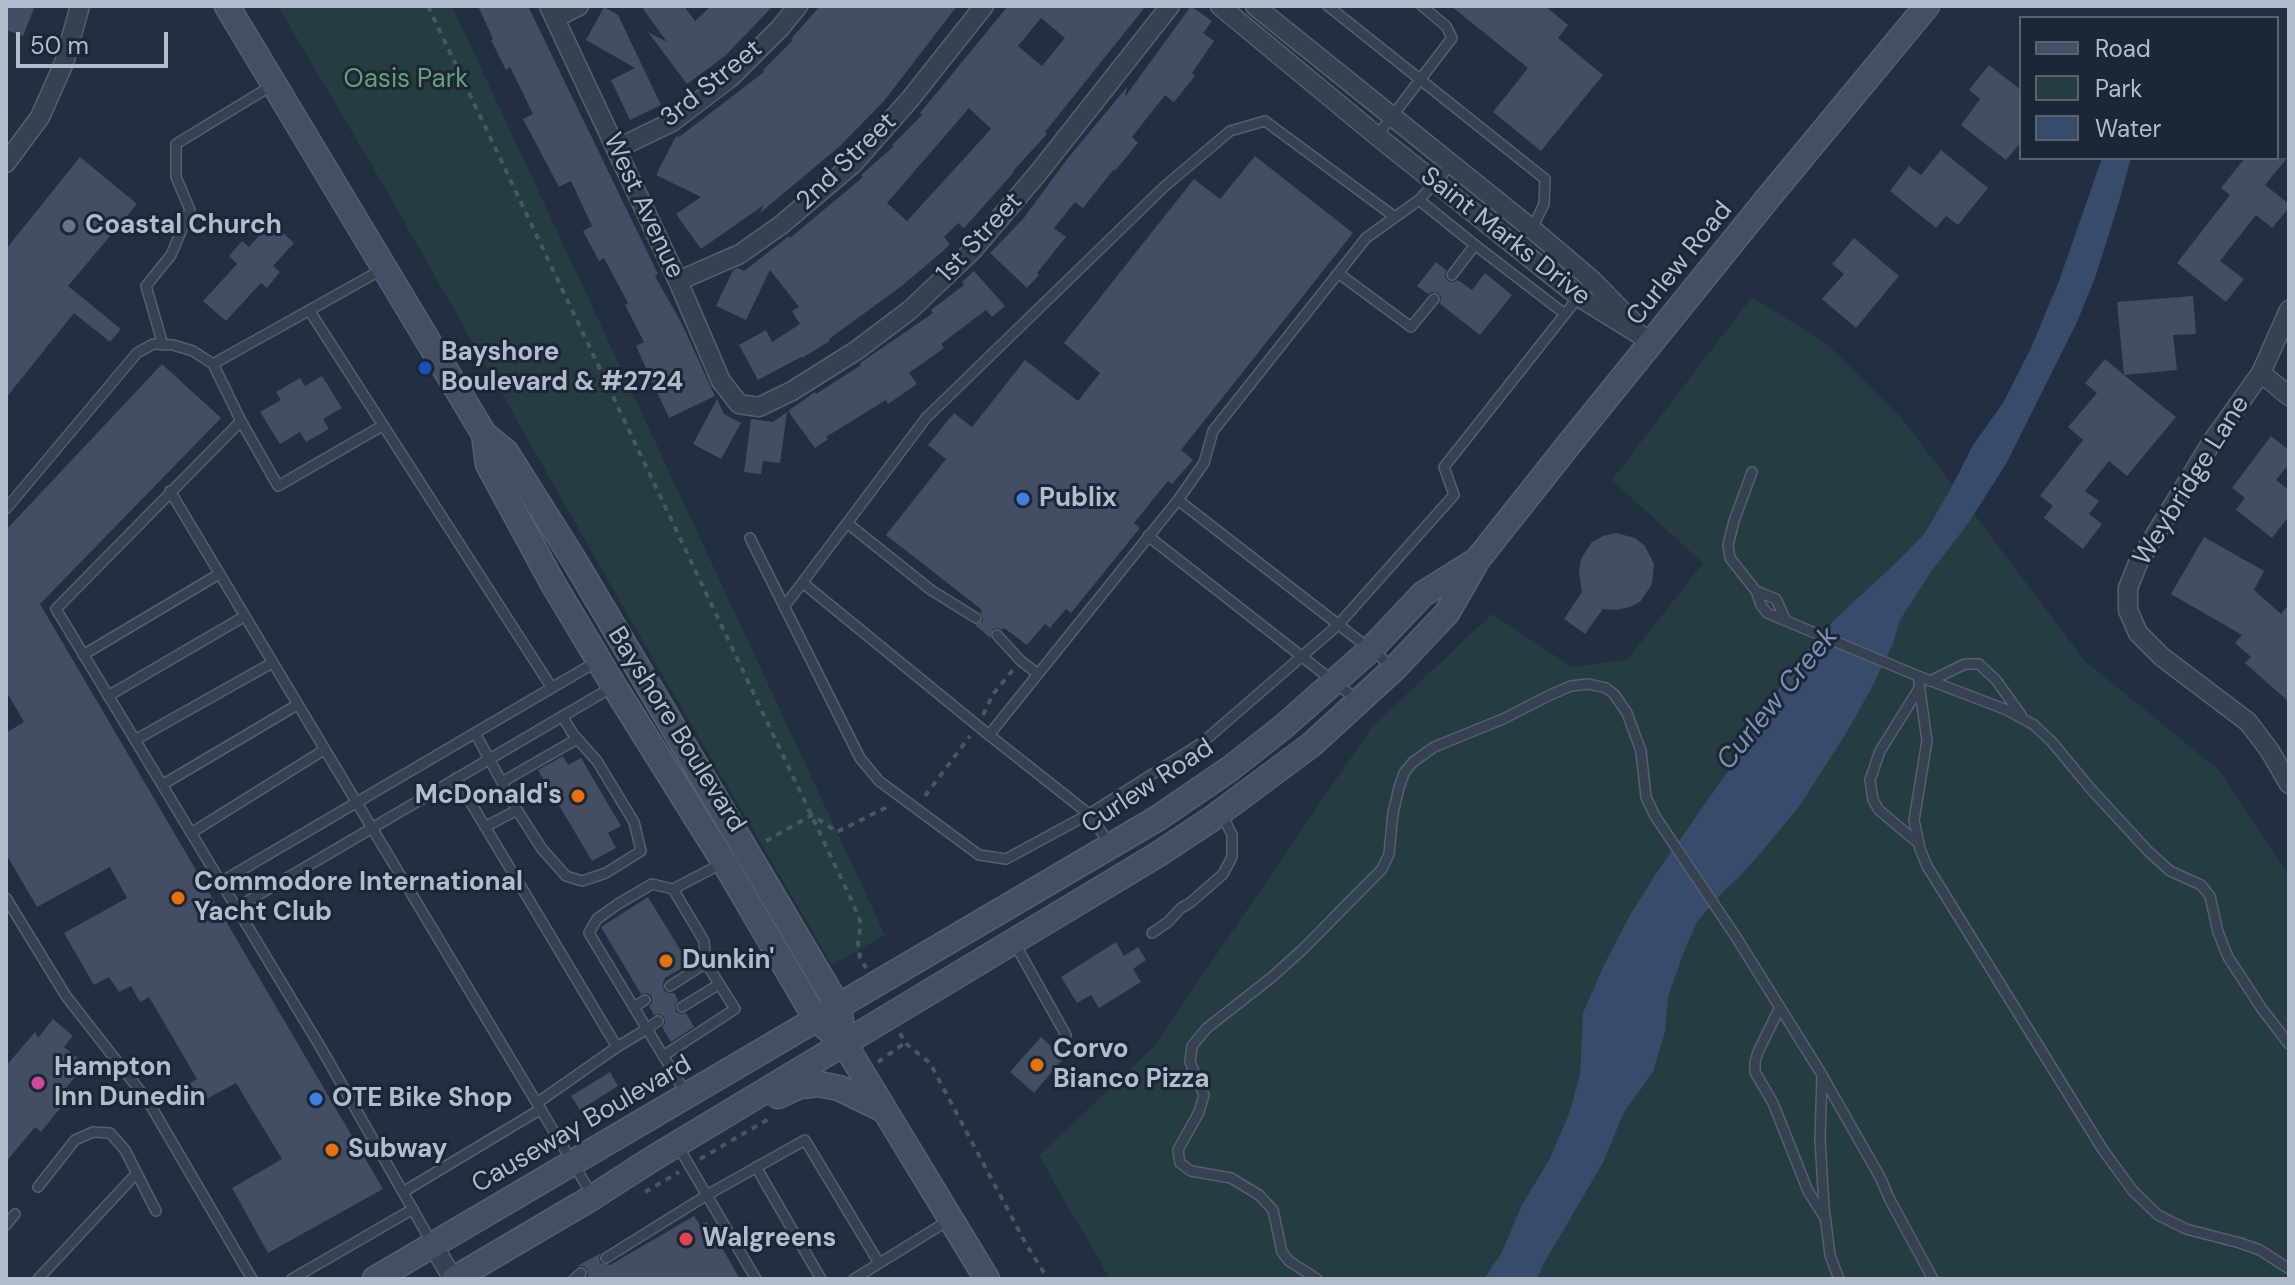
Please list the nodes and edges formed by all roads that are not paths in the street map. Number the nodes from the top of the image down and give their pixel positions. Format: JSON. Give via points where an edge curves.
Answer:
{"nodes":[{"id":1,"x":80,"y":6,"type":"edge"},
{"id":2,"x":227,"y":6,"type":"edge"},
{"id":3,"x":579,"y":6,"type":"edge"},
{"id":4,"x":798,"y":6,"type":"edge"},
{"id":5,"x":984,"y":6,"type":"edge"},
{"id":6,"x":1170,"y":6,"type":"edge"},
{"id":7,"x":1220,"y":6,"type":"edge"},
{"id":8,"x":1255,"y":6,"type":"edge"},
{"id":9,"x":1328,"y":6,"type":"edge"},
{"id":10,"x":1422,"y":6,"type":"edge"},
{"id":11,"x":1920,"y":9,"type":"edge"},
{"id":12,"x":552,"y":12,"type":"edge"},
{"id":13,"x":1420,"y":79,"type":"junction"},
{"id":14,"x":274,"y":85,"type":"junction"},
{"id":15,"x":1393,"y":116,"type":"junction"},
{"id":16,"x":1377,"y":136,"type":"junction"},
{"id":17,"x":616,"y":149,"type":"junction"},
{"id":18,"x":6,"y":163,"type":"edge"},
{"id":19,"x":1451,"y":165,"type":"junction"},
{"id":20,"x":1435,"y":184,"type":"junction"},
{"id":21,"x":1419,"y":200,"type":"junction"},
{"id":22,"x":1395,"y":217,"type":"junction"},
{"id":23,"x":1532,"y":229,"type":"junction"},
{"id":24,"x":1475,"y":245,"type":"junction"},
{"id":25,"x":385,"y":267,"type":"junction"},
{"id":26,"x":1338,"y":273,"type":"junction"},
{"id":27,"x":1452,"y":275,"type":"dead end"},
{"id":28,"x":1592,"y":280,"type":"junction"},
{"id":29,"x":678,"y":281,"type":"junction"},
{"id":30,"x":1579,"y":297,"type":"junction"},
{"id":31,"x":1434,"y":299,"type":"dead end"},
{"id":32,"x":309,"y":310,"type":"junction"},
{"id":33,"x":2289,"y":310,"type":"edge"},
{"id":34,"x":1565,"y":314,"type":"junction"},
{"id":35,"x":1652,"y":342,"type":"junction"},
{"id":36,"x":163,"y":345,"type":"junction"},
{"id":37,"x":213,"y":364,"type":"junction"},
{"id":38,"x":2261,"y":373,"type":"junction"},
{"id":39,"x":2289,"y":396,"type":"edge"},
{"id":40,"x":739,"y":404,"type":"joint"},
{"id":41,"x":241,"y":421,"type":"junction"},
{"id":42,"x":382,"y":426,"type":"junction"},
{"id":43,"x":484,"y":434,"type":"junction"},
{"id":44,"x":1752,"y":472,"type":"dead end"},
{"id":45,"x":170,"y":491,"type":"junction"},
{"id":46,"x":1178,"y":500,"type":"junction"},
{"id":47,"x":6,"y":509,"type":"edge"},
{"id":48,"x":847,"y":523,"type":"junction"},
{"id":49,"x":1148,"y":536,"type":"junction"},
{"id":50,"x":750,"y":538,"type":"dead end"},
{"id":51,"x":1478,"y":559,"type":"junction"},
{"id":52,"x":219,"y":574,"type":"junction"},
{"id":53,"x":803,"y":583,"type":"junction"},
{"id":54,"x":1756,"y":591,"type":"junction"},
{"id":55,"x":784,"y":607,"type":"junction"},
{"id":56,"x":245,"y":616,"type":"junction"},
{"id":57,"x":976,"y":618,"type":"dead end"},
{"id":58,"x":1788,"y":622,"type":"junction"},
{"id":59,"x":1338,"y":625,"type":"junction"},
{"id":60,"x":997,"y":635,"type":"dead end"},
{"id":61,"x":1370,"y":650,"type":"junction"},
{"id":62,"x":83,"y":655,"type":"junction"},
{"id":63,"x":1303,"y":657,"type":"junction"},
{"id":64,"x":599,"y":660,"type":"junction"},
{"id":65,"x":272,"y":663,"type":"junction"},
{"id":66,"x":1394,"y":669,"type":"junction"},
{"id":67,"x":1038,"y":674,"type":"junction"},
{"id":68,"x":1914,"y":675,"type":"junction"},
{"id":69,"x":1930,"y":681,"type":"junction"},
{"id":70,"x":1335,"y":683,"type":"junction"},
{"id":71,"x":614,"y":686,"type":"junction"},
{"id":72,"x":1920,"y":687,"type":"junction"},
{"id":73,"x":552,"y":688,"type":"junction"},
{"id":74,"x":108,"y":696,"type":"junction"},
{"id":75,"x":1360,"y":702,"type":"junction"},
{"id":76,"x":297,"y":705,"type":"junction"},
{"id":77,"x":562,"y":716,"type":"junction"},
{"id":78,"x":2022,"y":717,"type":"junction"},
{"id":79,"x":475,"y":733,"type":"junction"},
{"id":80,"x":989,"y":735,"type":"junction"},
{"id":81,"x":577,"y":739,"type":"junction"},
{"id":82,"x":135,"y":740,"type":"junction"},
{"id":83,"x":324,"y":750,"type":"junction"},
{"id":84,"x":490,"y":759,"type":"junction"},
{"id":85,"x":1231,"y":768,"type":"junction"},
{"id":86,"x":456,"y":778,"type":"junction"},
{"id":87,"x":502,"y":782,"type":"junction"},
{"id":88,"x":2289,"y":784,"type":"edge"},
{"id":89,"x":162,"y":785,"type":"junction"},
{"id":90,"x":356,"y":803,"type":"junction"},
{"id":91,"x":517,"y":810,"type":"junction"},
{"id":92,"x":1221,"y":812,"type":"junction"},
{"id":93,"x":1089,"y":814,"type":"junction"},
{"id":94,"x":485,"y":827,"type":"junction"},
{"id":95,"x":372,"y":828,"type":"junction"},
{"id":96,"x":191,"y":833,"type":"junction"},
{"id":97,"x":1918,"y":843,"type":"junction"},
{"id":98,"x":1111,"y":846,"type":"junction"},
{"id":99,"x":735,"y":857,"type":"junction"},
{"id":100,"x":221,"y":882,"type":"junction"},
{"id":101,"x":673,"y":889,"type":"junction"},
{"id":102,"x":6,"y":898,"type":"edge"},
{"id":103,"x":236,"y":908,"type":"junction"},
{"id":104,"x":1152,"y":933,"type":"dead end"},
{"id":105,"x":1013,"y":941,"type":"junction"},
{"id":106,"x":706,"y":963,"type":"junction"},
{"id":107,"x":718,"y":985,"type":"junction"},
{"id":108,"x":670,"y":986,"type":"dead end"},
{"id":109,"x":645,"y":1000,"type":"dead end"},
{"id":110,"x":634,"y":1007,"type":"junction"},
{"id":111,"x":682,"y":1007,"type":"dead end"},
{"id":112,"x":1780,"y":1007,"type":"junction"},
{"id":113,"x":658,"y":1021,"type":"dead end"},
{"id":114,"x":832,"y":1024,"type":"junction"},
{"id":115,"x":647,"y":1029,"type":"junction"},
{"id":116,"x":1066,"y":1035,"type":"dead end"},
{"id":117,"x":2289,"y":1044,"type":"edge"},
{"id":118,"x":617,"y":1047,"type":"junction"},
{"id":119,"x":663,"y":1056,"type":"junction"},
{"id":120,"x":1822,"y":1075,"type":"junction"},
{"id":121,"x":687,"y":1096,"type":"junction"},
{"id":122,"x":539,"y":1106,"type":"junction"},
{"id":123,"x":884,"y":1110,"type":"junction"},
{"id":124,"x":682,"y":1153,"type":"junction"},
{"id":125,"x":574,"y":1163,"type":"junction"},
{"id":126,"x":756,"y":1167,"type":"junction"},
{"id":127,"x":136,"y":1174,"type":"junction"},
{"id":128,"x":38,"y":1187,"type":"dead end"},
{"id":129,"x":403,"y":1192,"type":"junction"},
{"id":130,"x":707,"y":1195,"type":"junction"},
{"id":131,"x":593,"y":1197,"type":"junction"},
{"id":132,"x":413,"y":1209,"type":"junction"},
{"id":133,"x":156,"y":1211,"type":"dead end"},
{"id":134,"x":15,"y":1214,"type":"dead end"},
{"id":135,"x":1825,"y":1218,"type":"junction"},
{"id":136,"x":950,"y":1219,"type":"junction"},
{"id":137,"x":6,"y":1225,"type":"edge"},
{"id":138,"x":433,"y":1245,"type":"junction"},
{"id":139,"x":606,"y":1258,"type":"dead end"},
{"id":140,"x":879,"y":1263,"type":"junction"},
{"id":141,"x":2289,"y":1269,"type":"edge"},
{"id":142,"x":38,"y":1279,"type":"edge"},
{"id":143,"x":252,"y":1279,"type":"edge"},
{"id":144,"x":292,"y":1279,"type":"edge"},
{"id":145,"x":375,"y":1279,"type":"edge"},
{"id":146,"x":454,"y":1279,"type":"edge"},
{"id":147,"x":756,"y":1279,"type":"edge"},
{"id":148,"x":821,"y":1279,"type":"edge"},
{"id":149,"x":854,"y":1279,"type":"edge"},
{"id":150,"x":987,"y":1279,"type":"edge"},
{"id":151,"x":1317,"y":1279,"type":"edge"},
{"id":152,"x":1839,"y":1279,"type":"edge"},
{"id":153,"x":1933,"y":1279,"type":"edge"}],
"edges":[{"from":1,"to":18,"type":"street","via":[[64,63],[40,117]]},
{"from":2,"to":14,"type":"main road","name":"Bayshore Boulevard"},
{"from":3,"to":12,"type":"street"},
{"from":4,"to":17,"type":"street","name":"3rd Street","via":[[731,77],[672,122]]},
{"from":5,"to":29,"type":"street","name":"2nd Street","via":[[853,164],[740,254]]},
{"from":6,"to":40,"type":"street","name":"1st Street","via":[[1002,217],[910,310],[792,391],[759,407]]},
{"from":7,"to":16,"type":"street","name":"Saint Marks Drive"},
{"from":8,"to":15,"type":"street","name":"Saint Marks Drive"},
{"from":9,"to":13,"type":"lane"},
{"from":10,"to":13,"type":"lane","via":[[1452,38]]},
{"from":11,"to":35,"type":"main road","name":"Curlew Road"},
{"from":12,"to":17,"type":"street","name":"West Avenue"},
{"from":13,"to":15,"type":"lane"},
{"from":13,"to":23,"type":"lane","via":[[1545,179],[1544,204]]},
{"from":14,"to":25,"type":"main road","name":"Bayshore Boulevard"},
{"from":14,"to":36,"type":"lane","via":[[176,144],[176,177],[190,210],[171,255],[146,286]]},
{"from":15,"to":16,"type":"lane"},
{"from":15,"to":19,"type":"street","name":"Saint Marks Drive"},
{"from":16,"to":20,"type":"street","name":"Saint Marks Drive"},
{"from":17,"to":29,"type":"street","name":"West Avenue"},
{"from":19,"to":20,"type":"lane"},
{"from":19,"to":23,"type":"street","name":"Saint Marks Drive"},
{"from":20,"to":21,"type":"lane"},
{"from":20,"to":30,"type":"street","name":"Saint Marks Drive"},
{"from":21,"to":22,"type":"lane"},
{"from":21,"to":24,"type":"lane"},
{"from":22,"to":26,"type":"lane","via":[[1366,238]]},
{"from":22,"to":48,"type":"lane","via":[[1265,121],[1230,131],[1164,187],[926,418]]},
{"from":23,"to":28,"type":"street","name":"Saint Marks Drive"},
{"from":24,"to":27,"type":"lane"},
{"from":24,"to":34,"type":"lane"},
{"from":25,"to":32,"type":"lane"},
{"from":25,"to":43,"type":"main road","name":"Bayshore Boulevard"},
{"from":26,"to":31,"type":"lane","via":[[1411,327]]},
{"from":26,"to":46,"type":"lane","via":[[1213,431],[1204,463]]},
{"from":28,"to":30,"type":"lane"},
{"from":28,"to":35,"type":"street","name":"Saint Marks Drive"},
{"from":29,"to":40,"type":"street","name":"West Avenue","via":[[721,381]]},
{"from":30,"to":34,"type":"lane"},
{"from":30,"to":35,"type":"street","name":"Saint Marks Drive"},
{"from":32,"to":37,"type":"lane"},
{"from":32,"to":42,"type":"lane"},
{"from":33,"to":38,"type":"street","name":"Weybridge Lane"},
{"from":34,"to":59,"type":"lane","via":[[1444,467],[1454,495]]},
{"from":35,"to":51,"type":"main road","name":"Curlew Road"},
{"from":36,"to":37,"type":"lane","via":[[193,351]]},
{"from":36,"to":47,"type":"lane","via":[[137,353]]},
{"from":37,"to":41,"type":"lane"},
{"from":38,"to":39,"type":"street"},
{"from":38,"to":88,"type":"street","name":"Weybridge Lane","via":[[2138,563],[2128,588],[2128,610],[2138,633],[2162,657],[2248,722]]},
{"from":41,"to":42,"type":"lane","via":[[278,486]]},
{"from":41,"to":45,"type":"lane"},
{"from":42,"to":73,"type":"lane"},
{"from":43,"to":64,"type":"main road","name":"Bayshore Boulevard","via":[[488,464]]},
{"from":43,"to":99,"type":"main road","name":"Bayshore Boulevard","via":[[506,452],[574,560]]},
{"from":44,"to":54,"type":"lane","via":[[1728,545],[1730,558]]},
{"from":45,"to":52,"type":"lane"},
{"from":45,"to":62,"type":"lane","via":[[56,609]]},
{"from":46,"to":49,"type":"lane"},
{"from":46,"to":59,"type":"lane"},
{"from":48,"to":53,"type":"lane"},
{"from":48,"to":57,"type":"lane","via":[[931,590]]},
{"from":49,"to":63,"type":"lane"},
{"from":49,"to":67,"type":"lane"},
{"from":50,"to":55,"type":"lane"},
{"from":51,"to":61,"type":"main road","name":"Curlew Road","via":[[1423,594]]},
{"from":51,"to":66,"type":"main road","name":"Curlew Road","via":[[1447,613]]},
{"from":52,"to":56,"type":"lane"},
{"from":52,"to":62,"type":"lane"},
{"from":53,"to":55,"type":"lane"},
{"from":53,"to":80,"type":"lane"},
{"from":54,"to":58,"type":"lane","via":[[1776,599]]},
{"from":54,"to":58,"type":"lane","via":[[1767,613]]},
{"from":55,"to":93,"type":"lane","via":[[860,758],[879,781],[979,855],[1006,859]]},
{"from":56,"to":65,"type":"lane"},
{"from":56,"to":74,"type":"lane"},
{"from":58,"to":68,"type":"lane"},
{"from":59,"to":61,"type":"lane"},
{"from":59,"to":63,"type":"lane"},
{"from":60,"to":67,"type":"lane"},
{"from":61,"to":66,"type":"lane"},
{"from":61,"to":70,"type":"main road","name":"Curlew Road"},
{"from":62,"to":74,"type":"lane"},
{"from":63,"to":70,"type":"lane"},
{"from":63,"to":93,"type":"lane","via":[[1203,742]]},
{"from":64,"to":71,"type":"main road","name":"Bayshore Boulevard"},
{"from":64,"to":73,"type":"lane"},
{"from":65,"to":76,"type":"lane"},
{"from":65,"to":82,"type":"lane"},
{"from":66,"to":75,"type":"main road","name":"Curlew Road"},
{"from":67,"to":80,"type":"lane"},
{"from":68,"to":69,"type":"lane"},
{"from":68,"to":72,"type":"lane"},
{"from":69,"to":78,"type":"lane"},
{"from":69,"to":78,"type":"lane","via":[[1965,664],[1979,664]]},
{"from":70,"to":75,"type":"lane"},
{"from":70,"to":85,"type":"main road","name":"Curlew Road"},
{"from":71,"to":77,"type":"lane"},
{"from":71,"to":99,"type":"main road","name":"Bayshore Boulevard"},
{"from":72,"to":97,"type":"lane","via":[[1927,741],[1915,812]]},
{"from":72,"to":97,"type":"lane","via":[[1880,751],[1870,780],[1879,810]]},
{"from":73,"to":79,"type":"lane"},
{"from":74,"to":82,"type":"lane"},
{"from":75,"to":92,"type":"main road","name":"Curlew Road"},
{"from":76,"to":83,"type":"lane"},
{"from":76,"to":89,"type":"lane"},
{"from":77,"to":81,"type":"lane"},
{"from":77,"to":84,"type":"lane"},
{"from":78,"to":117,"type":"lane","via":[[2052,742],[2165,867],[2206,890],[2228,957]]},
{"from":79,"to":84,"type":"lane"},
{"from":79,"to":90,"type":"lane"},
{"from":80,"to":93,"type":"lane"},
{"from":81,"to":87,"type":"lane"},
{"from":81,"to":91,"type":"lane","via":[[597,761],[634,822],[641,851],[582,881],[566,876]]},
{"from":82,"to":89,"type":"lane"},
{"from":83,"to":90,"type":"lane"},
{"from":83,"to":96,"type":"lane"},
{"from":84,"to":86,"type":"lane"},
{"from":84,"to":87,"type":"lane"},
{"from":85,"to":98,"type":"main road","name":"Curlew Road"},
{"from":85,"to":114,"type":"main road","via":[[1165,831],[894,992],[864,1017]]},
{"from":86,"to":94,"type":"lane"},
{"from":86,"to":95,"type":"lane"},
{"from":87,"to":91,"type":"lane"},
{"from":89,"to":96,"type":"lane"},
{"from":90,"to":95,"type":"lane"},
{"from":90,"to":100,"type":"lane"},
{"from":91,"to":94,"type":"lane"},
{"from":92,"to":104,"type":"lane","via":[[1232,835],[1232,857],[1223,874]]},
{"from":92,"to":105,"type":"main road","name":"Curlew Road"},
{"from":93,"to":98,"type":"lane"},
{"from":94,"to":118,"type":"lane"},
{"from":95,"to":103,"type":"lane"},
{"from":95,"to":122,"type":"lane"},
{"from":96,"to":100,"type":"lane"},
{"from":97,"to":141,"type":"lane","via":[[1927,866],[2133,1191],[2179,1226],[2246,1245]]},
{"from":98,"to":114,"type":"main road","name":"Curlew Road","via":[[875,986]]},
{"from":99,"to":101,"type":"lane"},
{"from":99,"to":114,"type":"main road","name":"Bayshore Boulevard"},
{"from":100,"to":103,"type":"lane"},
{"from":101,"to":106,"type":"lane","via":[[704,941]]},
{"from":101,"to":110,"type":"lane","via":[[652,884],[597,919],[589,933]]},
{"from":102,"to":143,"type":"lane","via":[[66,996],[148,1101]]},
{"from":103,"to":129,"type":"lane"},
{"from":105,"to":114,"type":"main road","name":"Curlew Road","via":[[891,1015]]},
{"from":105,"to":116,"type":"lane"},
{"from":106,"to":107,"type":"lane"},
{"from":106,"to":108,"type":"lane"},
{"from":107,"to":111,"type":"lane"},
{"from":107,"to":119,"type":"lane","via":[[735,1009]]},
{"from":109,"to":110,"type":"lane"},
{"from":110,"to":115,"type":"lane"},
{"from":112,"to":120,"type":"lane"},
{"from":112,"to":135,"type":"lane","via":[[1758,1052],[1755,1072]]},
{"from":112,"to":151,"type":"lane","via":[[1660,824],[1646,797],[1638,740],[1614,694],[1600,686],[1571,686],[1434,747],[1404,773],[1389,854],[1379,873],[1287,964],[1198,1037],[1191,1051],[1203,1101],[1178,1150],[1180,1163],[1231,1178],[1259,1195],[1273,1210],[1282,1252]]},
{"from":113,"to":115,"type":"lane"},
{"from":114,"to":121,"type":"main road","name":"Causeway Boulevard"},
{"from":114,"to":123,"type":"main road","name":"Bayshore Boulevard"},
{"from":114,"to":131,"type":"main road"},
{"from":115,"to":118,"type":"lane"},
{"from":115,"to":119,"type":"lane"},
{"from":118,"to":122,"type":"lane"},
{"from":119,"to":121,"type":"lane"},
{"from":120,"to":135,"type":"lane"},
{"from":120,"to":153,"type":"lane"},
{"from":121,"to":125,"type":"main road","name":"Causeway Boulevard"},
{"from":122,"to":125,"type":"lane"},
{"from":122,"to":129,"type":"lane"},
{"from":123,"to":124,"type":"main road","via":[[839,1088],[800,1086]]},
{"from":123,"to":136,"type":"main road","name":"Bayshore Boulevard"},
{"from":124,"to":130,"type":"lane"},
{"from":124,"to":131,"type":"main road"},
{"from":125,"to":131,"type":"lane"},
{"from":125,"to":138,"type":"main road","name":"Causeway Boulevard"},
{"from":126,"to":130,"type":"lane"},
{"from":126,"to":140,"type":"lane","via":[[805,1140]]},
{"from":126,"to":148,"type":"lane"},
{"from":127,"to":128,"type":"lane","via":[[110,1133],[93,1132],[75,1140]]},
{"from":127,"to":133,"type":"lane"},
{"from":127,"to":142,"type":"lane"},
{"from":129,"to":132,"type":"lane"},
{"from":130,"to":139,"type":"lane"},
{"from":130,"to":147,"type":"lane"},
{"from":131,"to":146,"type":"main road"},
{"from":132,"to":138,"type":"lane"},
{"from":132,"to":144,"type":"lane"},
{"from":134,"to":137,"type":"lane"},
{"from":135,"to":152,"type":"lane"},
{"from":136,"to":140,"type":"lane"},
{"from":136,"to":150,"type":"main road","name":"Bayshore Boulevard"},
{"from":138,"to":145,"type":"main road","name":"Causeway Boulevard"},
{"from":138,"to":146,"type":"street"},
{"from":140,"to":149,"type":"lane"}]}
